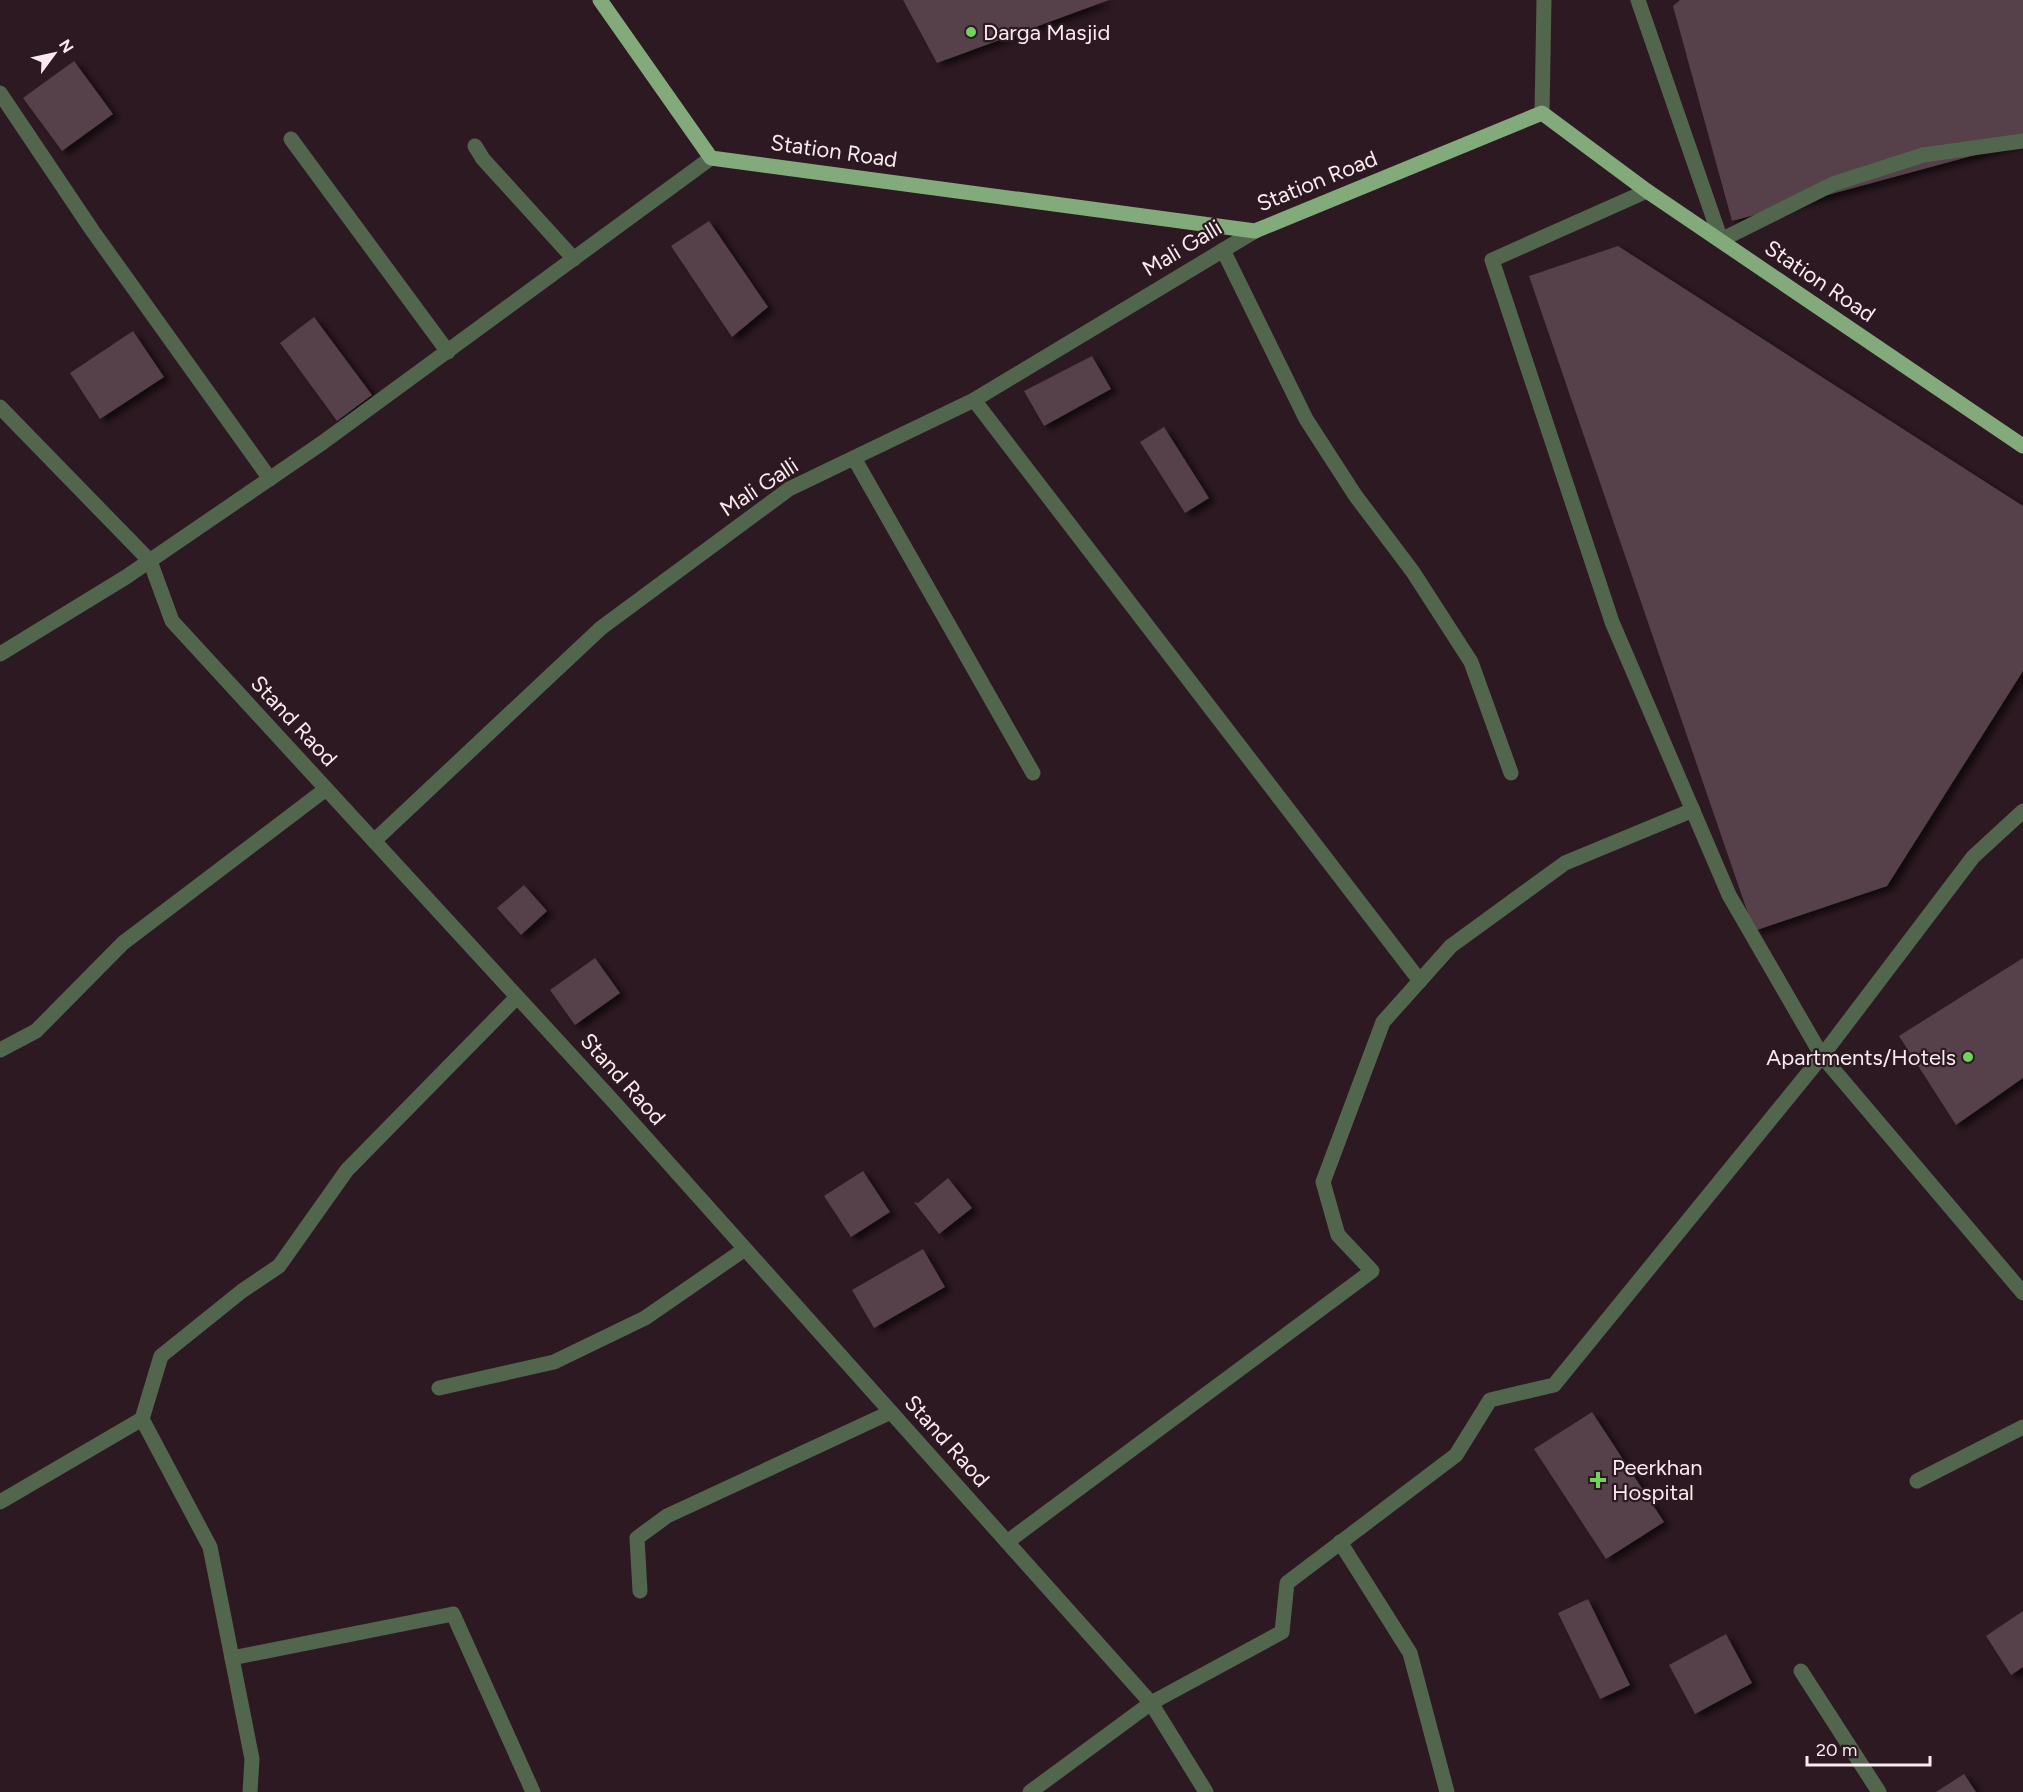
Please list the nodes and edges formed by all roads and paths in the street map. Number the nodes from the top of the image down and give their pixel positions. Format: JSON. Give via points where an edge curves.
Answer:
{"nodes":[{"id":1,"x":600,"y":0,"type":"edge"},
{"id":2,"x":1544,"y":0,"type":"edge"},
{"id":3,"x":1638,"y":0,"type":"edge"},
{"id":4,"x":0,"y":93,"type":"edge"},
{"id":5,"x":1542,"y":113,"type":"junction"},
{"id":6,"x":291,"y":139,"type":"dead end"},
{"id":7,"x":2023,"y":141,"type":"edge"},
{"id":8,"x":475,"y":146,"type":"dead end"},
{"id":9,"x":711,"y":158,"type":"junction"},
{"id":10,"x":1647,"y":191,"type":"junction"},
{"id":11,"x":1255,"y":231,"type":"junction"},
{"id":12,"x":1721,"y":240,"type":"junction"},
{"id":13,"x":1223,"y":250,"type":"junction"},
{"id":14,"x":574,"y":259,"type":"junction"},
{"id":15,"x":448,"y":352,"type":"junction"},
{"id":16,"x":974,"y":400,"type":"junction"},
{"id":17,"x":0,"y":407,"type":"edge"},
{"id":18,"x":2023,"y":446,"type":"edge"},
{"id":19,"x":854,"y":458,"type":"junction"},
{"id":20,"x":270,"y":479,"type":"junction"},
{"id":21,"x":150,"y":561,"type":"junction"},
{"id":22,"x":0,"y":654,"type":"edge"},
{"id":23,"x":1034,"y":773,"type":"dead end"},
{"id":24,"x":1511,"y":773,"type":"dead end"},
{"id":25,"x":326,"y":789,"type":"junction"},
{"id":26,"x":1693,"y":810,"type":"junction"},
{"id":27,"x":2023,"y":811,"type":"edge"},
{"id":28,"x":374,"y":841,"type":"junction"},
{"id":29,"x":1420,"y":981,"type":"junction"},
{"id":30,"x":517,"y":997,"type":"junction"},
{"id":31,"x":0,"y":1050,"type":"edge"},
{"id":32,"x":1822,"y":1056,"type":"junction"},
{"id":33,"x":745,"y":1250,"type":"junction"},
{"id":34,"x":2023,"y":1293,"type":"edge"},
{"id":35,"x":439,"y":1388,"type":"dead end"},
{"id":36,"x":891,"y":1412,"type":"junction"},
{"id":37,"x":142,"y":1419,"type":"junction"},
{"id":38,"x":2023,"y":1427,"type":"edge"},
{"id":39,"x":1917,"y":1480,"type":"dead end"},
{"id":40,"x":0,"y":1502,"type":"edge"},
{"id":41,"x":1007,"y":1542,"type":"junction"},
{"id":42,"x":1340,"y":1542,"type":"junction"},
{"id":43,"x":640,"y":1592,"type":"dead end"},
{"id":44,"x":232,"y":1658,"type":"junction"},
{"id":45,"x":1802,"y":1671,"type":"dead end"},
{"id":46,"x":1150,"y":1703,"type":"junction"},
{"id":47,"x":250,"y":1792,"type":"edge"},
{"id":48,"x":533,"y":1792,"type":"edge"},
{"id":49,"x":1030,"y":1792,"type":"edge"},
{"id":50,"x":1206,"y":1792,"type":"edge"},
{"id":51,"x":1447,"y":1792,"type":"edge"},
{"id":52,"x":1878,"y":1792,"type":"edge"}],
"edges":[{"from":1,"to":9,"type":"main road"},
{"from":2,"to":5,"type":"street"},
{"from":3,"to":12,"type":"street"},
{"from":4,"to":20,"type":"street","via":[[92,230]]},
{"from":5,"to":10,"type":"main road","name":"Station Road"},
{"from":5,"to":11,"type":"main road","name":"Station Road"},
{"from":6,"to":15,"type":"street"},
{"from":7,"to":12,"type":"street","via":[[1923,155],[1833,184]]},
{"from":8,"to":14,"type":"street"},
{"from":9,"to":11,"type":"main road","name":"Station Road"},
{"from":9,"to":14,"type":"street"},
{"from":10,"to":12,"type":"main road","name":"Station Road"},
{"from":10,"to":26,"type":"street","via":[[1492,260],[1612,622]]},
{"from":11,"to":13,"type":"street","name":"Mali Galli"},
{"from":12,"to":18,"type":"main road","name":"Station Road"},
{"from":13,"to":16,"type":"street","name":"Mali Galli"},
{"from":13,"to":24,"type":"street","via":[[1306,419],[1471,662]]},
{"from":14,"to":15,"type":"street"},
{"from":15,"to":20,"type":"street"},
{"from":16,"to":19,"type":"street","name":"Mali Galli"},
{"from":16,"to":29,"type":"street"},
{"from":17,"to":21,"type":"street","name":"Stand Raod"},
{"from":19,"to":23,"type":"street"},
{"from":19,"to":28,"type":"street","name":"Mali Galli","via":[[789,489],[601,628]]},
{"from":20,"to":21,"type":"street"},
{"from":21,"to":22,"type":"street"},
{"from":21,"to":25,"type":"street","name":"Stand Raod","via":[[172,621]]},
{"from":25,"to":28,"type":"street","name":"Stand Raod"},
{"from":25,"to":31,"type":"street","via":[[123,943],[36,1031]]},
{"from":26,"to":29,"type":"street","via":[[1565,863],[1451,946]]},
{"from":26,"to":32,"type":"street","via":[[1729,895]]},
{"from":27,"to":32,"type":"street","via":[[1973,857]]},
{"from":28,"to":30,"type":"street","name":"Stand Raod"},
{"from":29,"to":41,"type":"street","via":[[1383,1022],[1323,1182],[1338,1235],[1372,1271]]},
{"from":30,"to":33,"type":"street","name":"Stand Raod"},
{"from":30,"to":37,"type":"street","via":[[347,1170],[279,1266],[161,1356]]},
{"from":32,"to":34,"type":"street"},
{"from":32,"to":42,"type":"street","via":[[1554,1385],[1490,1400],[1455,1455]]},
{"from":33,"to":35,"type":"street","via":[[645,1318],[555,1362]]},
{"from":33,"to":36,"type":"street","name":"Stand Raod"},
{"from":36,"to":41,"type":"street","name":"Stand Raod"},
{"from":36,"to":43,"type":"street","via":[[667,1516],[637,1538]]},
{"from":37,"to":40,"type":"street"},
{"from":37,"to":44,"type":"street","via":[[210,1547]]},
{"from":38,"to":39,"type":"street"},
{"from":41,"to":46,"type":"street","name":"Stand Raod"},
{"from":42,"to":46,"type":"street","via":[[1287,1583],[1282,1632]]},
{"from":42,"to":51,"type":"street","via":[[1410,1653]]},
{"from":44,"to":47,"type":"street","via":[[252,1759]]},
{"from":44,"to":48,"type":"street","via":[[453,1614]]},
{"from":45,"to":52,"type":"street"},
{"from":46,"to":49,"type":"street"},
{"from":46,"to":50,"type":"street","name":"Stand Raod"}]}
